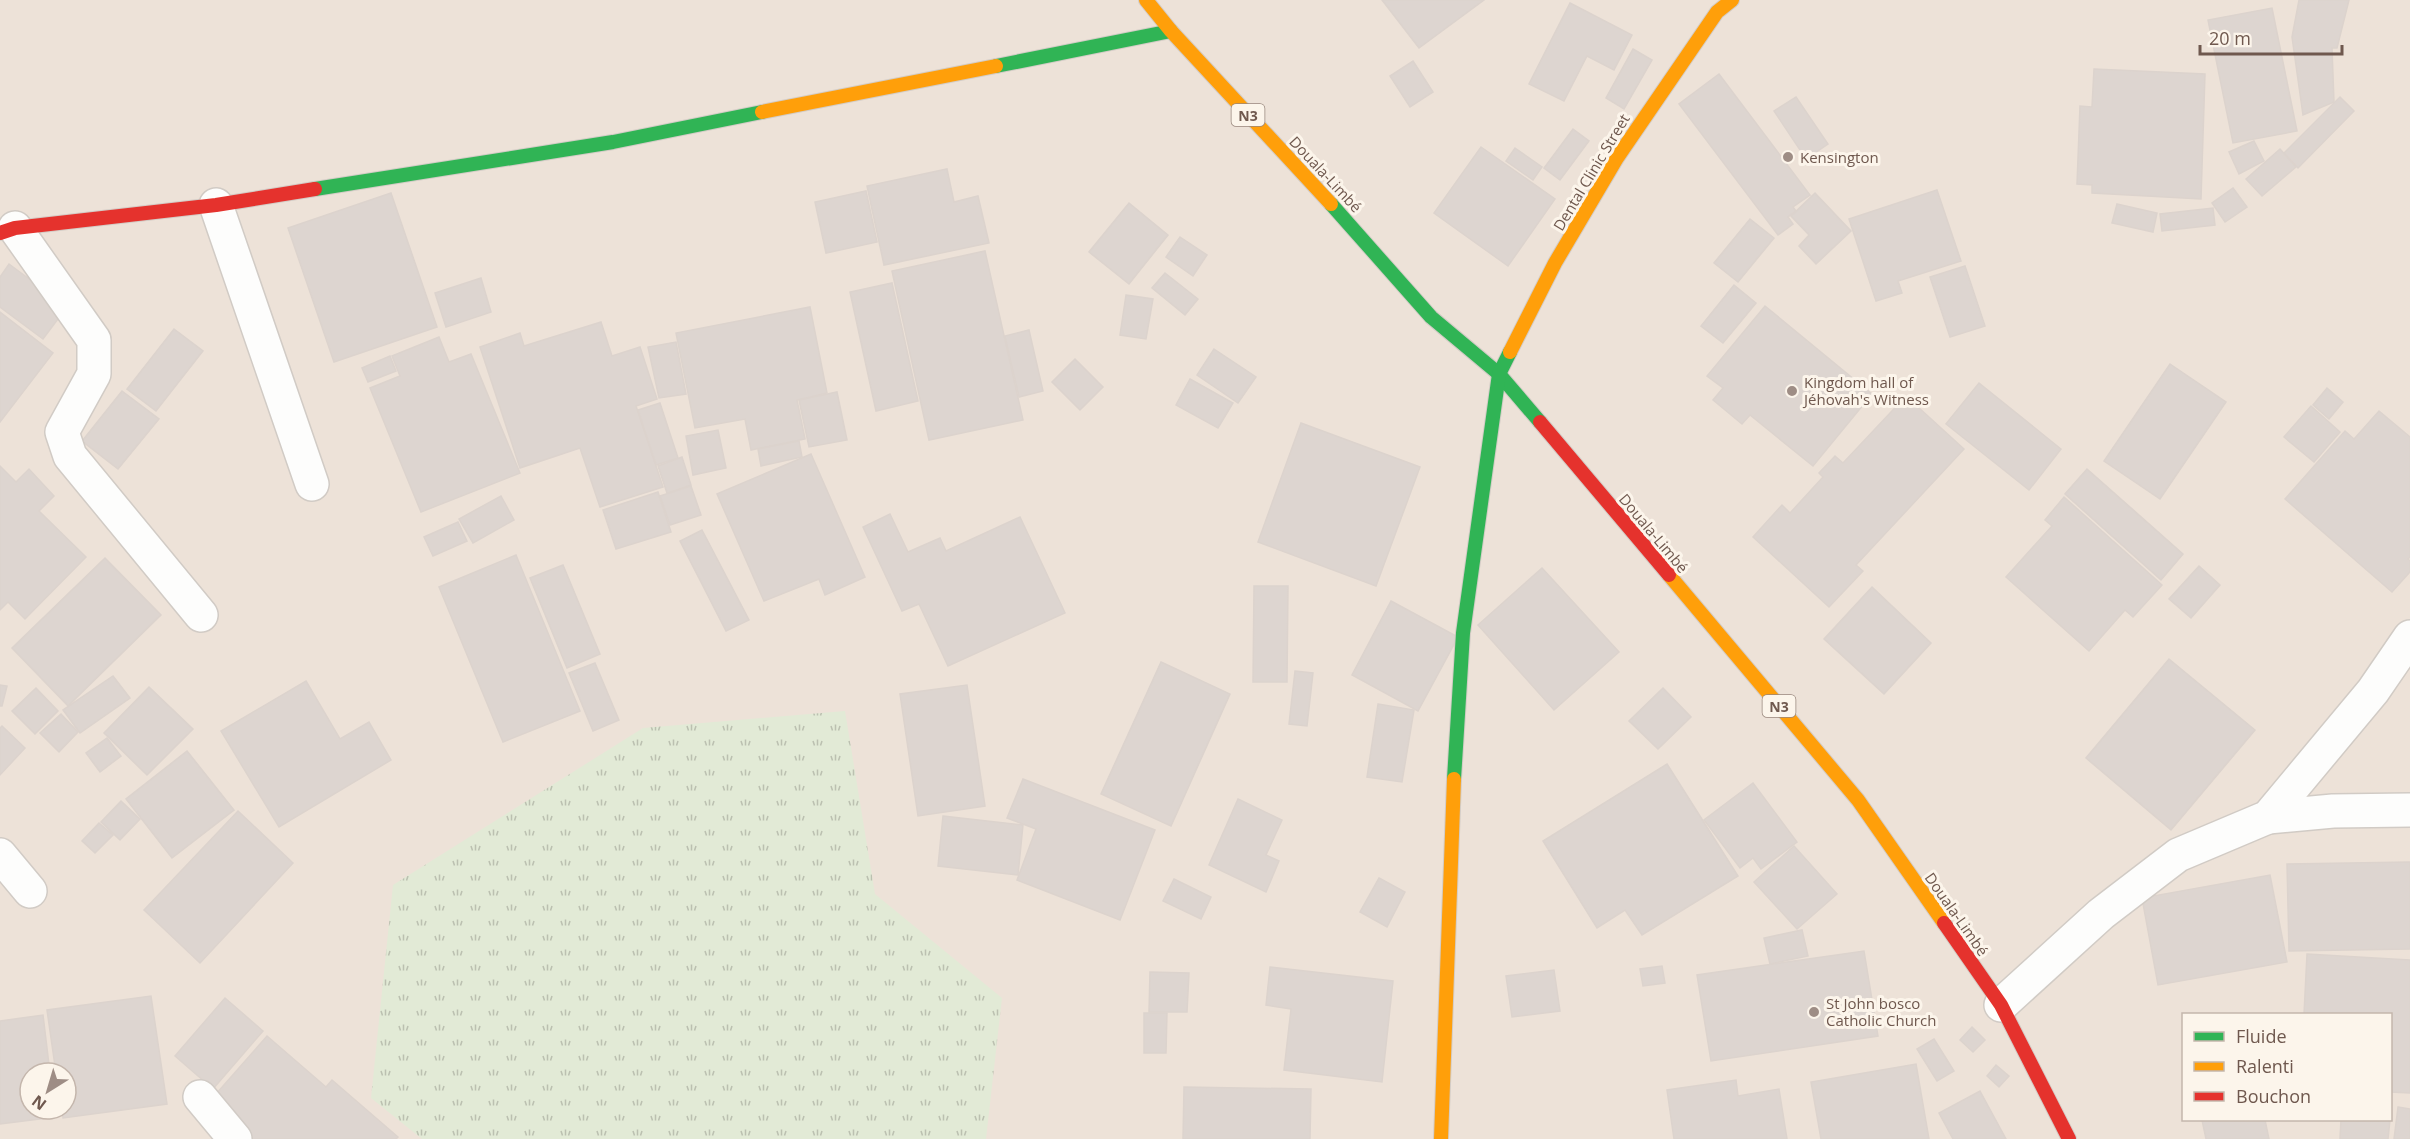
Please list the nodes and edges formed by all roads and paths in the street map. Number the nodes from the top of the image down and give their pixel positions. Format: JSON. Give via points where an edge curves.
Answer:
{"nodes":[{"id":1,"x":1146,"y":0,"type":"edge"},
{"id":2,"x":1732,"y":0,"type":"edge"},
{"id":3,"x":1171,"y":31,"type":"junction"},
{"id":4,"x":216,"y":205,"type":"junction"},
{"id":5,"x":7,"y":231,"type":"edge"},
{"id":6,"x":1499,"y":374,"type":"junction"},
{"id":7,"x":312,"y":484,"type":"dead end"},
{"id":8,"x":201,"y":615,"type":"dead end"},
{"id":9,"x":2410,"y":637,"type":"edge"},
{"id":10,"x":2410,"y":810,"type":"edge"},
{"id":11,"x":2268,"y":817,"type":"junction"},
{"id":12,"x":0,"y":855,"type":"edge"},
{"id":13,"x":30,"y":891,"type":"dead end"},
{"id":14,"x":2001,"y":1005,"type":"junction"},
{"id":15,"x":200,"y":1096,"type":"dead end"},
{"id":16,"x":235,"y":1139,"type":"edge"},
{"id":17,"x":1441,"y":1139,"type":"edge"},
{"id":18,"x":2069,"y":1139,"type":"edge"}],
"edges":[{"from":1,"to":3,"type":"main road","name":"Douala-Limbé","number":"N3"},
{"from":2,"to":6,"type":"main road","name":"Dental Clinic Street","via":[[1718,12],[1678,66],[1617,158],[1555,263]]},
{"from":3,"to":4,"type":"main road","via":[[613,142]]},
{"from":3,"to":6,"type":"main road","name":"Douala-Limbé","number":"N3","via":[[1431,317]]},
{"from":4,"to":5,"type":"main road"},
{"from":4,"to":7,"type":"street"},
{"from":5,"to":8,"type":"street","via":[[94,340],[94,374],[62,432],[70,456]]},
{"from":6,"to":14,"type":"main road","name":"Douala-Limbé","number":"N3","via":[[1858,800]]},
{"from":6,"to":17,"type":"main road","name":"Dental Clinic Street","via":[[1463,633],[1450,836]]},
{"from":9,"to":11,"type":"street","via":[[2373,691]]},
{"from":10,"to":11,"type":"street"},
{"from":11,"to":14,"type":"street","via":[[2178,855],[2101,914]]},
{"from":12,"to":13,"type":"street"},
{"from":14,"to":18,"type":"main road","name":"Douala-Limbé","number":"N3"},
{"from":15,"to":16,"type":"street"}]}
